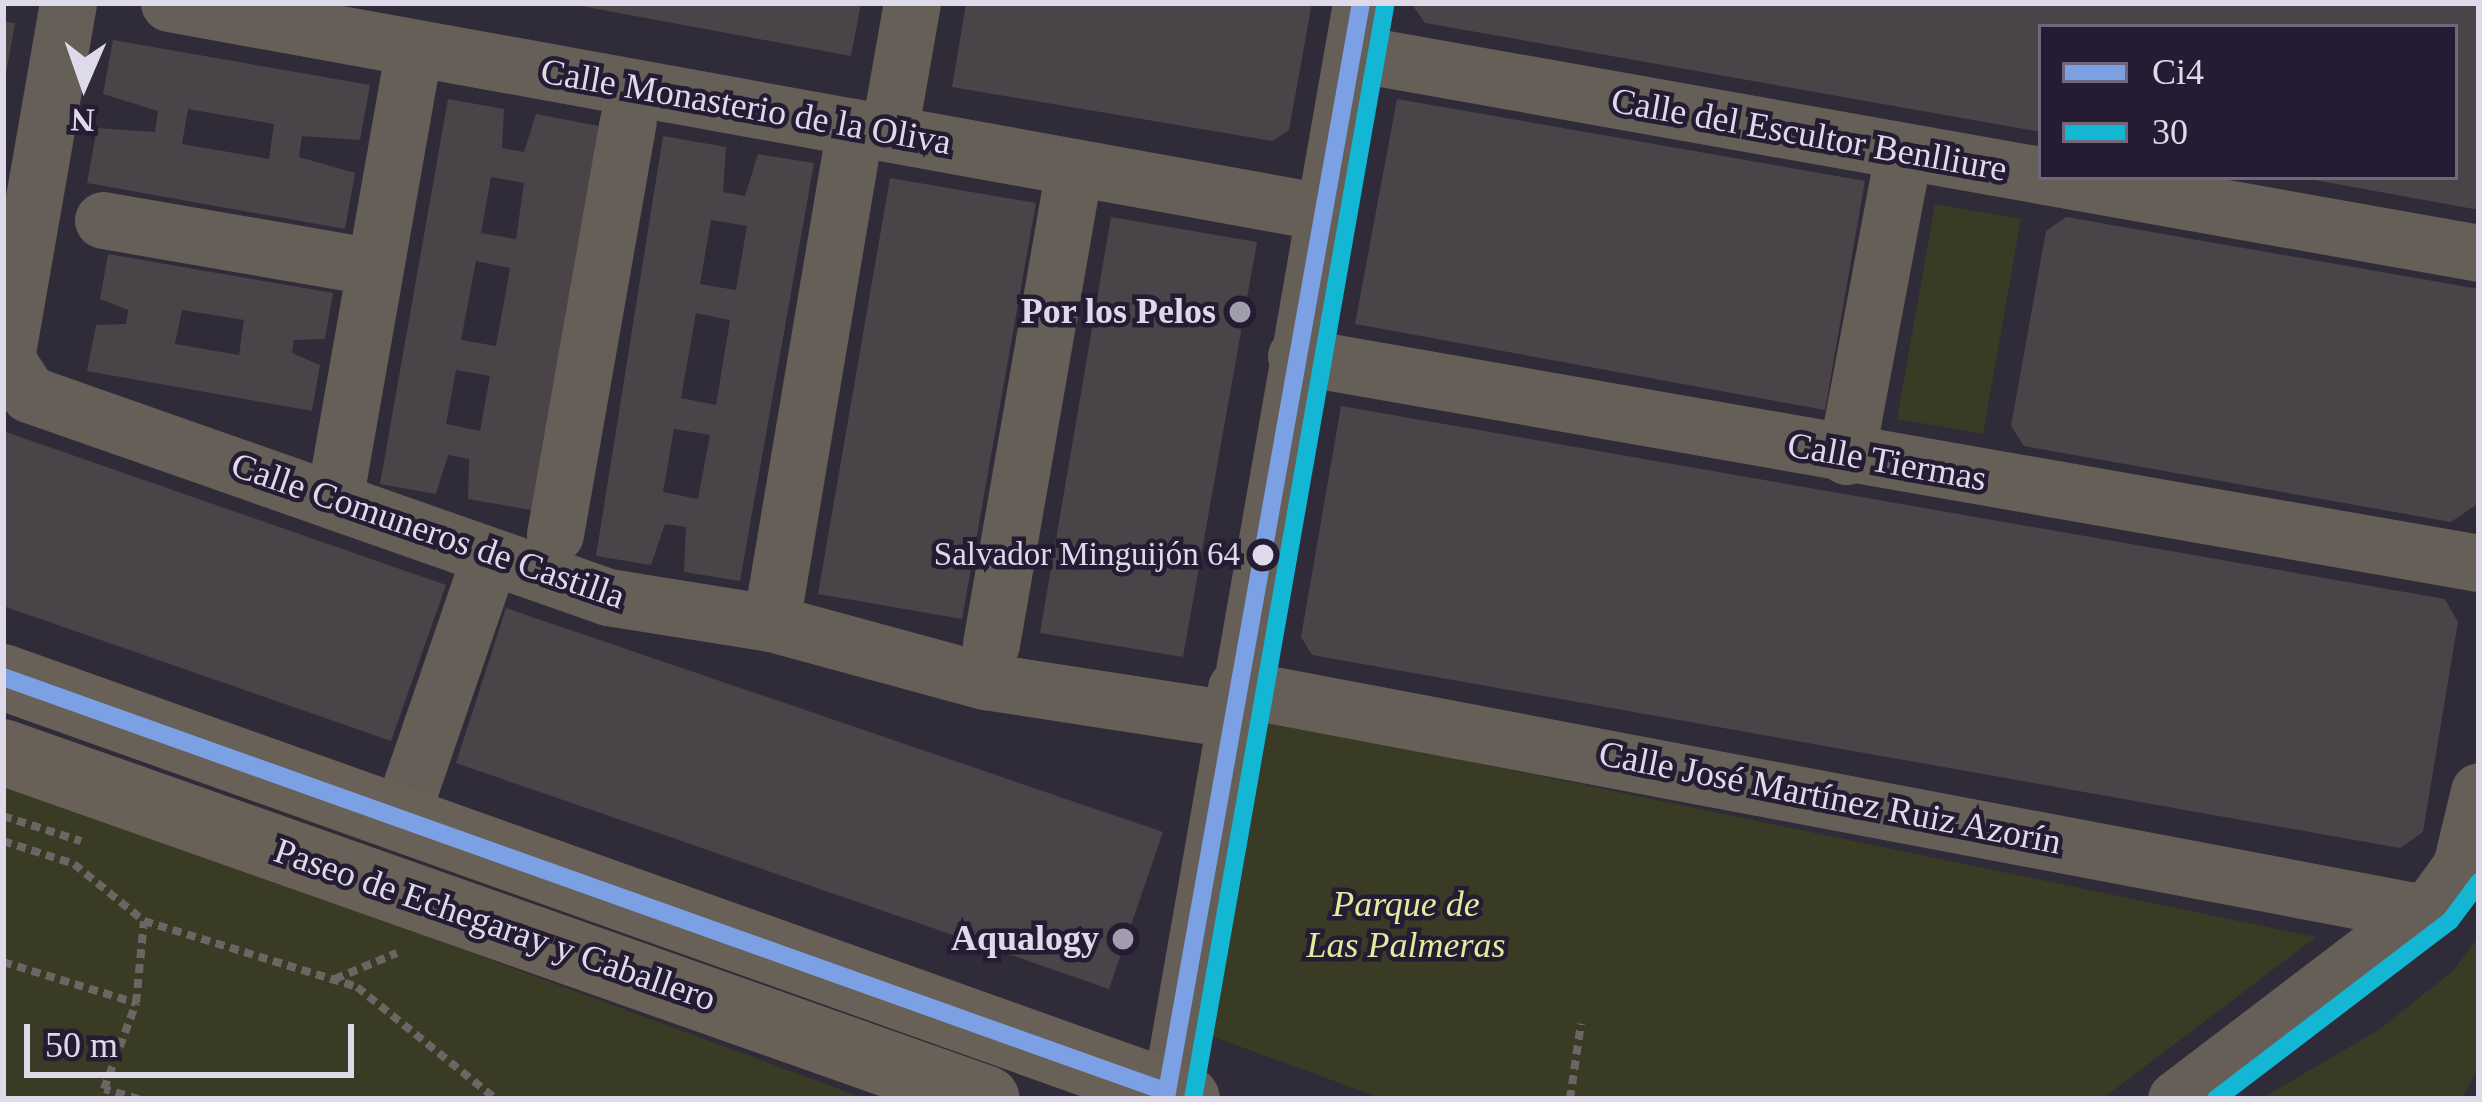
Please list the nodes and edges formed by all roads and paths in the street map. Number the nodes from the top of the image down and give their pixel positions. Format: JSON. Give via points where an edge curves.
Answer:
{"nodes":[{"id":1,"x":68,"y":3,"type":"edge"},
{"id":2,"x":169,"y":3,"type":"edge"},
{"id":3,"x":912,"y":3,"type":"edge"},
{"id":4,"x":252,"y":10,"type":"edge"},
{"id":5,"x":1357,"y":28,"type":"edge"},
{"id":6,"x":414,"y":47,"type":"junction"},
{"id":7,"x":628,"y":121,"type":"dead end"},
{"id":8,"x":872,"y":130,"type":"junction"},
{"id":9,"x":1903,"y":154,"type":"junction"},
{"id":10,"x":1074,"y":167,"type":"junction"},
{"id":11,"x":2038,"y":177,"type":"edge"},
{"id":12,"x":2053,"y":180,"type":"edge"},
{"id":13,"x":1323,"y":212,"type":"junction"},
{"id":14,"x":103,"y":220,"type":"dead end"},
{"id":15,"x":2479,"y":254,"type":"edge"},
{"id":16,"x":346,"y":262,"type":"dead end"},
{"id":17,"x":1296,"y":356,"type":"junction"},
{"id":18,"x":1846,"y":456,"type":"junction"},
{"id":19,"x":334,"y":501,"type":"junction"},
{"id":20,"x":555,"y":534,"type":"dead end"},
{"id":21,"x":490,"y":556,"type":"junction"},
{"id":22,"x":2479,"y":563,"type":"edge"},
{"id":23,"x":771,"y":623,"type":"junction"},
{"id":24,"x":991,"y":644,"type":"dead end"},
{"id":25,"x":3,"y":676,"type":"edge"},
{"id":26,"x":1233,"y":703,"type":"junction"},
{"id":27,"x":3,"y":752,"type":"edge"},
{"id":28,"x":2479,"y":791,"type":"edge"},
{"id":29,"x":400,"y":815,"type":"junction"},
{"id":30,"x":3,"y":841,"type":"edge"},
{"id":31,"x":2424,"y":913,"type":"junction"},
{"id":32,"x":144,"y":921,"type":"junction"},
{"id":33,"x":398,"y":953,"type":"dead end"},
{"id":34,"x":3,"y":962,"type":"edge"},
{"id":35,"x":334,"y":979,"type":"junction"},
{"id":36,"x":136,"y":1003,"type":"junction"},
{"id":37,"x":1581,"y":1024,"type":"dead end"},
{"id":38,"x":1174,"y":1097,"type":"edge"},
{"id":39,"x":139,"y":1099,"type":"edge"},
{"id":40,"x":496,"y":1099,"type":"edge"},
{"id":41,"x":987,"y":1099,"type":"edge"},
{"id":42,"x":1570,"y":1099,"type":"edge"},
{"id":43,"x":2176,"y":1099,"type":"edge"}],
"edges":[{"from":1,"to":19,"type":"street","name":"Calle Comuneros de Castilla","via":[[6,359],[12,378],[29,394]]},
{"from":2,"to":4,"type":"street","name":"Calle Monasterio de la Oliva"},
{"from":3,"to":8,"type":"street"},
{"from":4,"to":6,"type":"street","name":"Calle Monasterio de la Oliva"},
{"from":5,"to":9,"type":"street","name":"Calle del Escultor Benlliure"},
{"from":5,"to":13,"type":"street"},
{"from":6,"to":8,"type":"street","name":"Calle Monasterio de la Oliva"},
{"from":6,"to":19,"type":"street"},
{"from":7,"to":20,"type":"street"},
{"from":8,"to":10,"type":"street","name":"Calle Monasterio de la Oliva"},
{"from":8,"to":23,"type":"street"},
{"from":9,"to":11,"type":"street","name":"Calle del Escultor Benlliure"},
{"from":9,"to":18,"type":"street"},
{"from":10,"to":13,"type":"street","name":"Calle Monasterio de la Oliva"},
{"from":10,"to":24,"type":"street"},
{"from":12,"to":15,"type":"street","name":"Calle del Escultor Benlliure"},
{"from":13,"to":17,"type":"street"},
{"from":14,"to":16,"type":"street"},
{"from":17,"to":18,"type":"street","name":"Calle Tiermas"},
{"from":17,"to":26,"type":"street"},
{"from":18,"to":22,"type":"street","name":"Calle Tiermas"},
{"from":19,"to":21,"type":"street","name":"Calle Comuneros de Castilla"},
{"from":21,"to":23,"type":"street","name":"Calle Comuneros de Castilla","via":[[608,597]]},
{"from":21,"to":29,"type":"street"},
{"from":23,"to":26,"type":"street","name":"Calle Comuneros de Castilla","via":[[985,681]]},
{"from":25,"to":29,"type":"main road","name":"Paseo de Echegaray y Caballero"},
{"from":26,"to":31,"type":"street","name":"Calle José Martínez Ruiz Azorín"},
{"from":26,"to":38,"type":"street"},
{"from":27,"to":41,"type":"main road","name":"Paseo de Echegaray y Caballero"},
{"from":28,"to":31,"type":"street","via":[[2461,866]]},
{"from":29,"to":38,"type":"main road","name":"Paseo de Echegaray y Caballero"},
{"from":30,"to":32,"type":"path","via":[[74,863]]},
{"from":31,"to":43,"type":"street"},
{"from":32,"to":35,"type":"path"},
{"from":32,"to":36,"type":"path"},
{"from":33,"to":35,"type":"path"},
{"from":34,"to":36,"type":"path"},
{"from":35,"to":40,"type":"path"},
{"from":36,"to":39,"type":"path","via":[[104,1089]]},
{"from":37,"to":42,"type":"path"}]}
